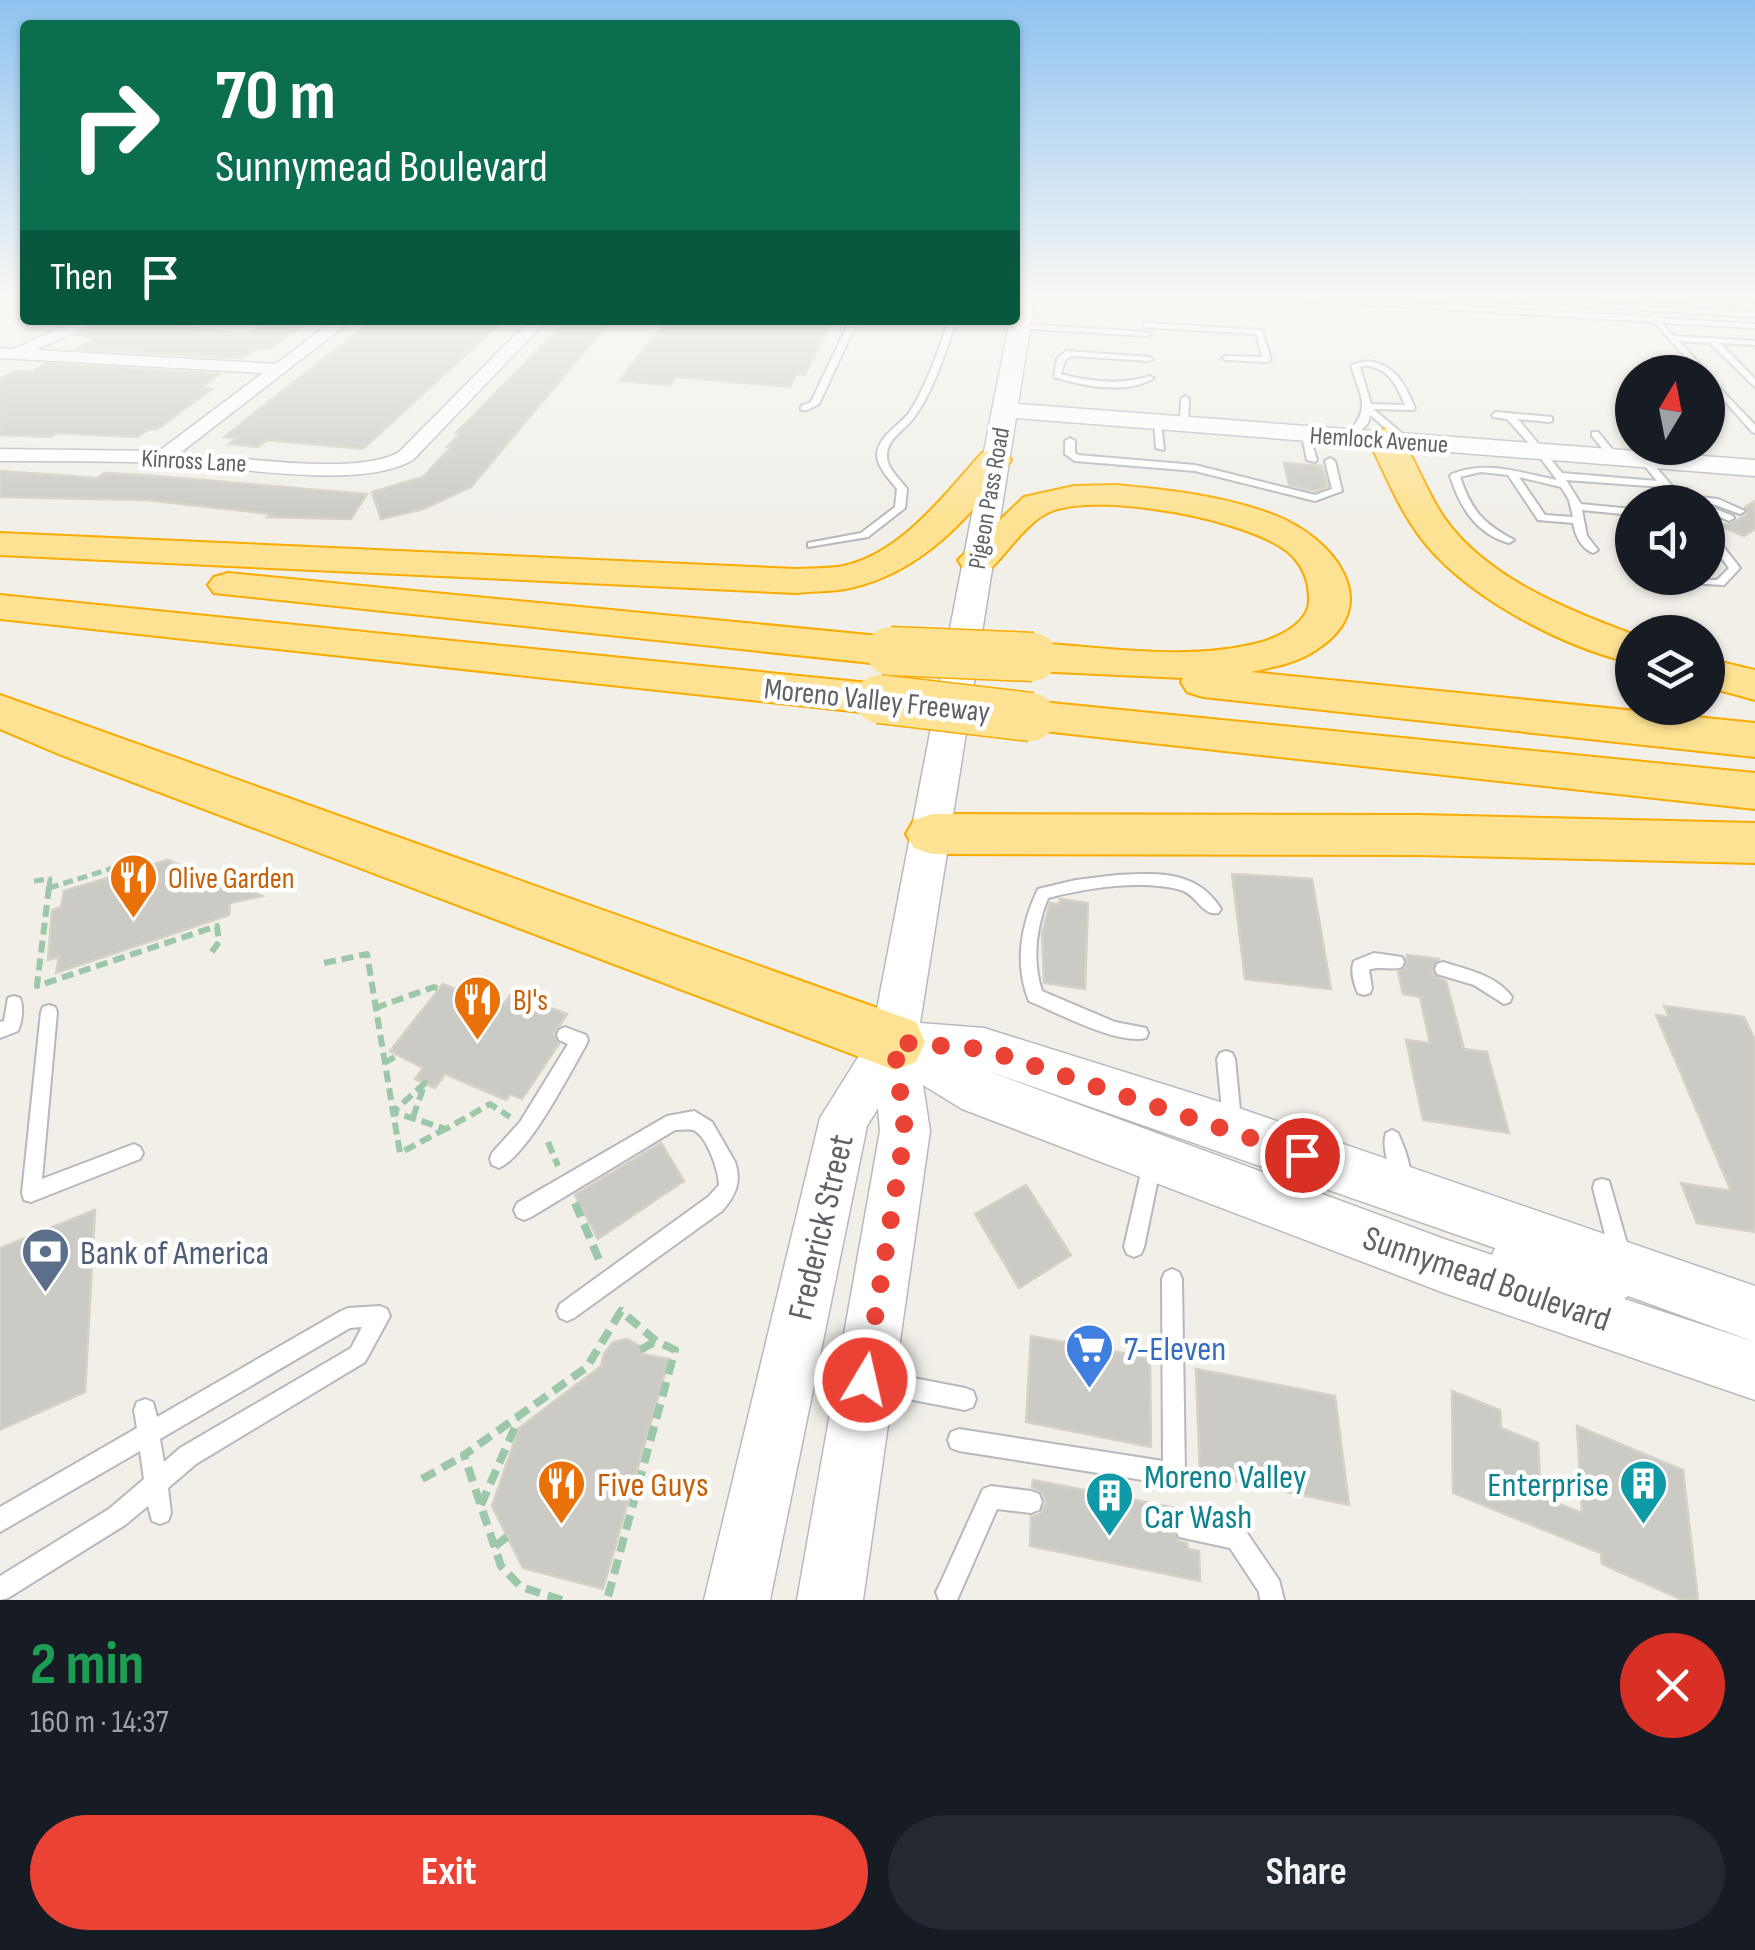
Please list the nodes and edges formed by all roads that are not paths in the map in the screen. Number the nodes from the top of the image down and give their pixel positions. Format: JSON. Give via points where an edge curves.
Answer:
{"nodes":[{"id":1,"x":275,"y":371,"type":"edge"},
{"id":2,"x":489,"y":371,"type":"edge"},
{"id":3,"x":830,"y":371,"type":"edge"},
{"id":4,"x":934,"y":371,"type":"edge"},
{"id":5,"x":1011,"y":371,"type":"edge"},
{"id":6,"x":1058,"y":371,"type":"edge"},
{"id":7,"x":1357,"y":371,"type":"edge"},
{"id":8,"x":1389,"y":371,"type":"edge"},
{"id":9,"x":1150,"y":378,"type":"dead end"},
{"id":10,"x":1725,"y":397,"type":"edge"},
{"id":11,"x":804,"y":408,"type":"dead end"},
{"id":12,"x":1004,"y":410,"type":"junction"},
{"id":13,"x":1496,"y":415,"type":"dead end"},
{"id":14,"x":1510,"y":416,"type":"junction"},
{"id":15,"x":1549,"y":419,"type":"dead end"},
{"id":16,"x":1157,"y":422,"type":"junction"},
{"id":17,"x":1376,"y":426,"type":"junction"},
{"id":18,"x":1755,"y":430,"type":"edge"},
{"id":19,"x":1304,"y":433,"type":"junction"},
{"id":20,"x":1595,"y":434,"type":"dead end"},
{"id":21,"x":1070,"y":441,"type":"dead end"},
{"id":22,"x":1161,"y":448,"type":"dead end"},
{"id":23,"x":1544,"y":452,"type":"junction"},
{"id":24,"x":0,"y":455,"type":"edge"},
{"id":25,"x":163,"y":457,"type":"junction"},
{"id":26,"x":1614,"y":457,"type":"joint"},
{"id":27,"x":994,"y":460,"type":"junction"},
{"id":28,"x":1312,"y":460,"type":"dead end"},
{"id":29,"x":1330,"y":461,"type":"dead end"},
{"id":30,"x":1649,"y":465,"type":"edge"},
{"id":31,"x":1714,"y":465,"type":"edge"},
{"id":32,"x":1755,"y":468,"type":"edge"},
{"id":33,"x":1511,"y":472,"type":"junction"},
{"id":34,"x":1560,"y":480,"type":"junction"},
{"id":35,"x":1665,"y":484,"type":"joint"},
{"id":36,"x":1577,"y":507,"type":"junction"},
{"id":37,"x":1615,"y":510,"type":"edge"},
{"id":38,"x":1725,"y":511,"type":"edge"},
{"id":39,"x":1734,"y":514,"type":"dead end"},
{"id":40,"x":1575,"y":520,"type":"junction"},
{"id":41,"x":1509,"y":540,"type":"dead end"},
{"id":42,"x":0,"y":544,"type":"edge"},
{"id":43,"x":812,"y":545,"type":"dead end"},
{"id":44,"x":1593,"y":550,"type":"dead end"},
{"id":45,"x":1725,"y":555,"type":"edge"},
{"id":46,"x":977,"y":560,"type":"junction"},
{"id":47,"x":0,"y":563,"type":"edge"},
{"id":48,"x":1725,"y":577,"type":"edge"},
{"id":49,"x":0,"y":607,"type":"edge"},
{"id":50,"x":964,"y":641,"type":"joint"},
{"id":51,"x":1615,"y":642,"type":"edge"},
{"id":52,"x":1033,"y":661,"type":"junction"},
{"id":53,"x":1725,"y":677,"type":"edge"},
{"id":54,"x":1755,"y":685,"type":"edge"},
{"id":55,"x":0,"y":710,"type":"edge"},
{"id":56,"x":1755,"y":740,"type":"edge"},
{"id":57,"x":1755,"y":791,"type":"edge"},
{"id":58,"x":932,"y":834,"type":"junction"},
{"id":59,"x":1755,"y":843,"type":"edge"},
{"id":60,"x":1214,"y":909,"type":"dead end"},
{"id":61,"x":1396,"y":962,"type":"dead end"},
{"id":62,"x":1443,"y":969,"type":"dead end"},
{"id":63,"x":1364,"y":988,"type":"dead end"},
{"id":64,"x":1504,"y":998,"type":"dead end"},
{"id":65,"x":14,"y":1003,"type":"dead end"},
{"id":66,"x":49,"y":1012,"type":"dead end"},
{"id":67,"x":0,"y":1030,"type":"edge"},
{"id":68,"x":1140,"y":1033,"type":"dead end"},
{"id":69,"x":565,"y":1035,"type":"dead end"},
{"id":70,"x":894,"y":1042,"type":"junction"},
{"id":71,"x":1226,"y":1059,"type":"dead end"},
{"id":72,"x":1233,"y":1130,"type":"junction"},
{"id":73,"x":1392,"y":1139,"type":"dead end"},
{"id":74,"x":134,"y":1153,"type":"dead end"},
{"id":75,"x":1154,"y":1158,"type":"junction"},
{"id":76,"x":499,"y":1160,"type":"dead end"},
{"id":77,"x":1602,"y":1188,"type":"dead end"},
{"id":78,"x":1406,"y":1192,"type":"junction"},
{"id":79,"x":524,"y":1210,"type":"dead end"},
{"id":80,"x":1134,"y":1247,"type":"dead end"},
{"id":81,"x":1446,"y":1267,"type":"junction"},
{"id":82,"x":1624,"y":1270,"type":"junction"},
{"id":83,"x":1172,"y":1279,"type":"dead end"},
{"id":84,"x":568,"y":1311,"type":"dead end"},
{"id":85,"x":1755,"y":1314,"type":"edge"},
{"id":86,"x":1666,"y":1340,"type":"junction"},
{"id":87,"x":1755,"y":1371,"type":"edge"},
{"id":88,"x":865,"y":1380,"type":"junction"},
{"id":89,"x":965,"y":1399,"type":"dead end"},
{"id":90,"x":146,"y":1421,"type":"junction"},
{"id":91,"x":959,"y":1440,"type":"dead end"},
{"id":92,"x":156,"y":1484,"type":"junction"},
{"id":93,"x":1032,"y":1502,"type":"dead end"},
{"id":94,"x":160,"y":1513,"type":"dead end"},
{"id":95,"x":0,"y":1520,"type":"edge"},
{"id":96,"x":1187,"y":1530,"type":"dead end"},
{"id":97,"x":0,"y":1590,"type":"edge"},
{"id":98,"x":948,"y":1592,"type":"dead end"},
{"id":99,"x":736,"y":1600,"type":"edge"},
{"id":100,"x":830,"y":1600,"type":"edge"},
{"id":101,"x":1272,"y":1600,"type":"edge"}],
"edges":[{"from":1,"to":25,"type":"street"},
{"from":2,"to":25,"type":"street","name":"Kinross Lane","via":[[406,456],[386,466],[347,470]]},
{"from":3,"to":11,"type":"lane","via":[[815,404]]},
{"from":4,"to":43,"type":"lane","via":[[882,455],[902,489],[900,508],[864,535]]},
{"from":5,"to":12,"type":"main road","name":"Pigeon Pass Road"},
{"from":6,"to":9,"type":"lane","via":[[1120,384]]},
{"from":7,"to":17,"type":"lane"},
{"from":8,"to":17,"type":"lane","via":[[1411,408]]},
{"from":10,"to":18,"type":"lane"},
{"from":12,"to":16,"type":"main road","name":"Hemlock Avenue"},
{"from":12,"to":27,"type":"main road","name":"Pigeon Pass Road"},
{"from":13,"to":14,"type":"lane"},
{"from":14,"to":15,"type":"lane"},
{"from":14,"to":23,"type":"lane"},
{"from":16,"to":19,"type":"main road","name":"Hemlock Avenue","via":[[1184,411]]},
{"from":16,"to":22,"type":"lane"},
{"from":17,"to":19,"type":"main road","name":"Hemlock Avenue"},
{"from":17,"to":23,"type":"main road","name":"Hemlock Avenue"},
{"from":17,"to":51,"type":"highway","via":[[1434,531],[1460,557],[1538,608]]},
{"from":19,"to":28,"type":"lane"},
{"from":20,"to":26,"type":"lane"},
{"from":21,"to":29,"type":"lane","via":[[1075,458],[1195,468],[1315,498],[1338,491]]},
{"from":23,"to":26,"type":"main road","name":"Hemlock Avenue"},
{"from":23,"to":34,"type":"lane"},
{"from":24,"to":25,"type":"street","name":"Kinross Lane"},
{"from":27,"to":42,"type":"highway","via":[[924,539],[850,576],[738,580]]},
{"from":27,"to":46,"type":"main road","name":"Pigeon Pass Road"},
{"from":30,"to":35,"type":"lane"},
{"from":31,"to":32,"type":"main road","name":"Hemlock Avenue"},
{"from":33,"to":34,"type":"lane"},
{"from":33,"to":40,"type":"lane","via":[[1542,518]]},
{"from":33,"to":41,"type":"lane","via":[[1466,470],[1455,476],[1481,526]]},
{"from":34,"to":35,"type":"lane"},
{"from":34,"to":36,"type":"lane"},
{"from":36,"to":37,"type":"lane"},
{"from":36,"to":40,"type":"lane"},
{"from":38,"to":39,"type":"lane"},
{"from":40,"to":44,"type":"lane"},
{"from":45,"to":48,"type":"lane","via":[[1735,568]]},
{"from":46,"to":50,"type":"main road","name":"Pigeon Pass Road"},
{"from":46,"to":52,"type":"highway","via":[[1032,505],[1079,496],[1128,499],[1226,510],[1273,526],[1309,550],[1330,586],[1321,622],[1276,652],[1222,662]]},
{"from":47,"to":52,"type":"highway","name":"Moreno Valley Freeway","bridge":true},
{"from":49,"to":57,"type":"highway","name":"Moreno Valley Freeway","bridge":true},
{"from":50,"to":58,"type":"main road","name":"Frederick Street"},
{"from":52,"to":56,"type":"highway","name":"Moreno Valley Freeway"},
{"from":53,"to":54,"type":"highway"},
{"from":55,"to":70,"type":"highway"},
{"from":58,"to":59,"type":"highway"},
{"from":58,"to":70,"type":"main road","name":"Frederick Street"},
{"from":60,"to":68,"type":"lane","via":[[1195,888],[1173,882],[1078,882],[1042,893],[1032,914],[1028,976],[1035,996]]},
{"from":61,"to":63,"type":"lane","via":[[1360,966]]},
{"from":62,"to":64,"type":"lane","via":[[1479,980]]},
{"from":65,"to":67,"type":"lane","via":[[12,1026]]},
{"from":66,"to":74,"type":"lane","via":[[31,1193]]},
{"from":69,"to":76,"type":"lane","via":[[580,1040]]},
{"from":70,"to":72,"type":"main road","name":"Sunnymead Boulevard","via":[[984,1049]]},
{"from":70,"to":75,"type":"main road","name":"Sunnymead Boulevard","via":[[979,1094]]},
{"from":70,"to":88,"type":"main road","name":"Frederick Street","via":[[905,1131]]},
{"from":70,"to":99,"type":"main road","name":"Frederick Street","via":[[844,1118]]},
{"from":71,"to":72,"type":"lane"},
{"from":72,"to":78,"type":"main road","name":"Sunnymead Boulevard"},
{"from":73,"to":78,"type":"lane"},
{"from":75,"to":80,"type":"lane"},
{"from":75,"to":81,"type":"main road","name":"Sunnymead Boulevard"},
{"from":77,"to":82,"type":"lane"},
{"from":78,"to":82,"type":"main road","name":"Sunnymead Boulevard"},
{"from":79,"to":84,"type":"lane","via":[[673,1122],[694,1120],[706,1128],[728,1169],[728,1189],[715,1204]]},
{"from":81,"to":82,"type":"main road","via":[[1507,1266],[1592,1286]]},
{"from":81,"to":86,"type":"main road","name":"Sunnymead Boulevard"},
{"from":82,"to":85,"type":"main road","name":"Sunnymead Boulevard"},
{"from":83,"to":91,"type":"lane","via":[[1174,1474]]},
{"from":85,"to":86,"type":"main road","via":[[1724,1327],[1666,1314]]},
{"from":86,"to":87,"type":"main road","name":"Sunnymead Boulevard"},
{"from":88,"to":89,"type":"lane"},
{"from":88,"to":100,"type":"main road","name":"Frederick Street"},
{"from":90,"to":92,"type":"lane"},
{"from":90,"to":92,"type":"lane","via":[[348,1318],[380,1316],[358,1354],[188,1456]]},
{"from":90,"to":95,"type":"lane"},
{"from":92,"to":94,"type":"lane"},
{"from":92,"to":97,"type":"lane","via":[[117,1517]]},
{"from":93,"to":98,"type":"lane","via":[[991,1497]]},
{"from":96,"to":101,"type":"lane","via":[[1237,1538],[1271,1588]]}]}
